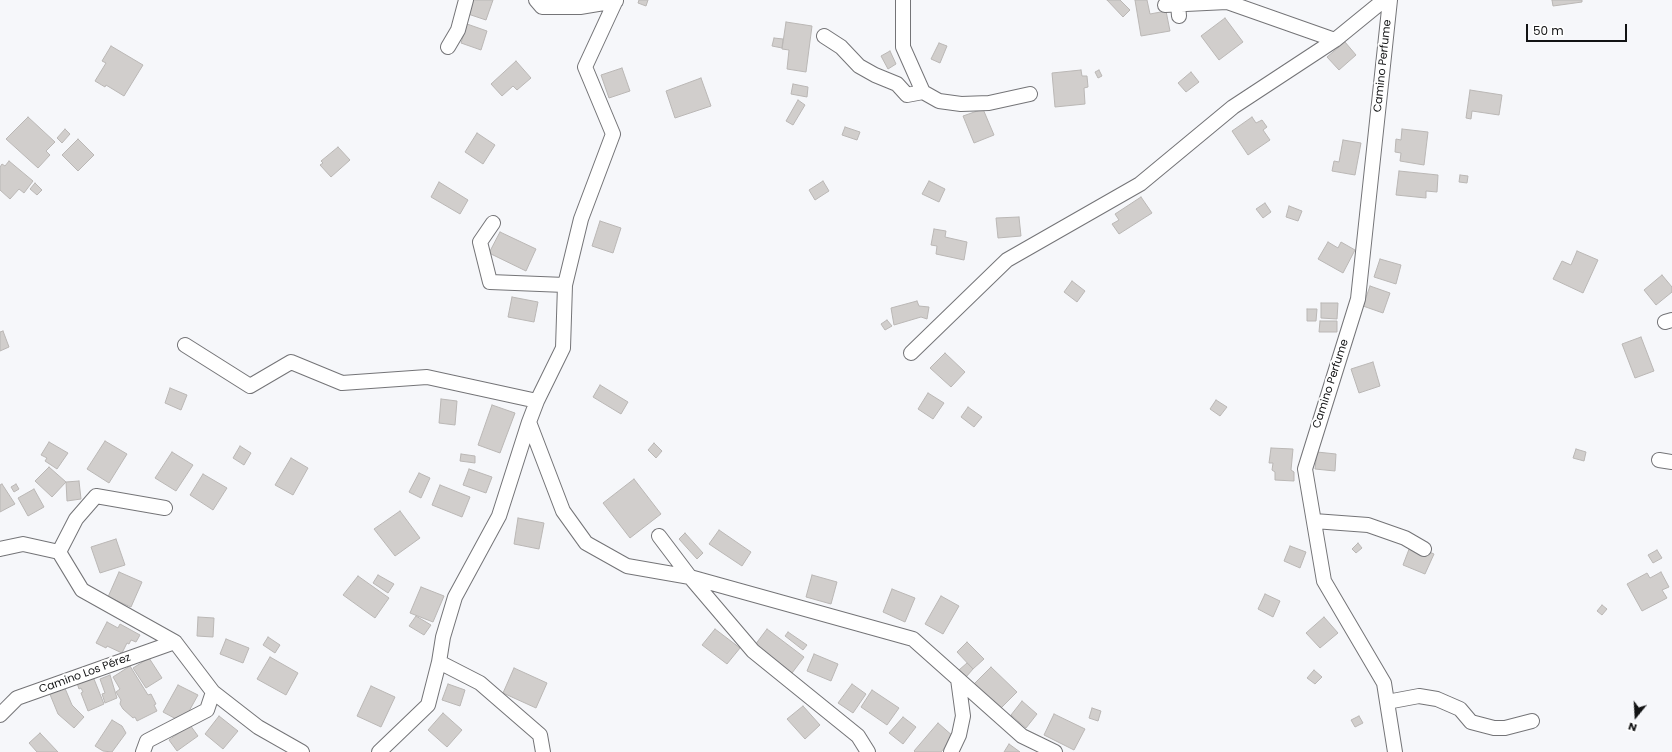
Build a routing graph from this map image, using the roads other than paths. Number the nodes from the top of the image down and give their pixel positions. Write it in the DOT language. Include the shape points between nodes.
graph roads {
  1 [pos="466,0"];
  2 [pos="536,0"];
  3 [pos="616,0"];
  4 [pos="903,0"];
  5 [pos="1384,0"];
  6 [pos="1390,0"];
  7 [pos="1174,8"];
  8 [pos="824,36"];
  9 [pos="1335,40"];
  10 [pos="448,47"];
  11 [pos="923,92"];
  12 [pos="1030,94"];
  13 [pos="493,223"];
  14 [pos="564,285"];
  15 [pos="185,345"];
  16 [pos="911,353"];
  17 [pos="537,401"];
  18 [pos="529,422"];
  19 [pos="165,508"];
  20 [pos="1314,521"];
  21 [pos="659,536"];
  22 [pos="0,549"];
  23 [pos="1424,549"];
  24 [pos="59,552"];
  25 [pos="690,577"];
  26 [pos="176,642"];
  27 [pos="439,662"];
  28 [pos="958,679"];
  29 [pos="212,692"];
  30 [pos="1387,702"];
  31 [pos="0,715"];
  32 [pos="1532,721"];
  33 [pos="143,752"];
  34 [pos="302,752"];
  35 [pos="379,752"];
  36 [pos="543,752"];
  37 [pos="868,752"];
  38 [pos="951,752"];
  39 [pos="1055,752"];
  40 [pos="1395,752"];
  1 -- 10 [label="street" via="458,30"];
  2 -- 3 [label="street" via="542,7 580,7"];
  3 -- 14 [label="street" via="585,67 613,134 581,219"];
  4 -- 11 [label="street" via="903,47"];
  5 -- 9 [label="street"];
  6 -- 20 [label="street, Camino Perfume" via="1358,299 1304,469"];
  7 -- 9 [label="street" via="1227,2"];
  8 -- 11 [label="street" via="841,47 859,66 898,84 908,95"];
  9 -- 16 [label="street" via="1233,107 1140,184 1007,260"];
  11 -- 12 [label="street" via="939,101 961,104 989,102"];
  13 -- 14 [label="street" via="480,242 490,282"];
  14 -- 17 [label="street" via="563,348"];
  15 -- 17 [label="street" via="250,386 291,362 342,383 427,377"];
  17 -- 18 [label="street"];
  18 -- 25 [label="street" via="563,511 586,543 628,566"];
  18 -- 27 [label="street" via="499,516 455,597 443,637"];
  19 -- 24 [label="street" via="96,496 76,519"];
  20 -- 23 [label="street" via="1368,525 1405,538"];
  20 -- 30 [label="street, Camino Perfume" via="1324,581 1384,682"];
  21 -- 25 [label="street"];
  22 -- 24 [label="street" via="23,544"];
  24 -- 26 [label="street" via="82,590"];
  25 -- 28 [label="street" via="913,639"];
  25 -- 37 [label="street" via="753,651 858,736"];
  26 -- 29 [label="street"];
  26 -- 31 [label="street, Camino Los Pérez" via="17,698"];
  27 -- 35 [label="street" via="428,705"];
  27 -- 36 [label="street" via="480,683 540,735"];
  28 -- 38 [label="street" via="963,716 959,735"];
  28 -- 39 [label="street" via="1022,736"];
  29 -- 33 [label="street" via="207,710 147,740"];
  29 -- 34 [label="street" via="258,727"];
  30 -- 32 [label="street" via="1419,696 1437,699 1460,709 1471,722 1494,728"];
  30 -- 40 [label="street, Camino Perfume"];
}
